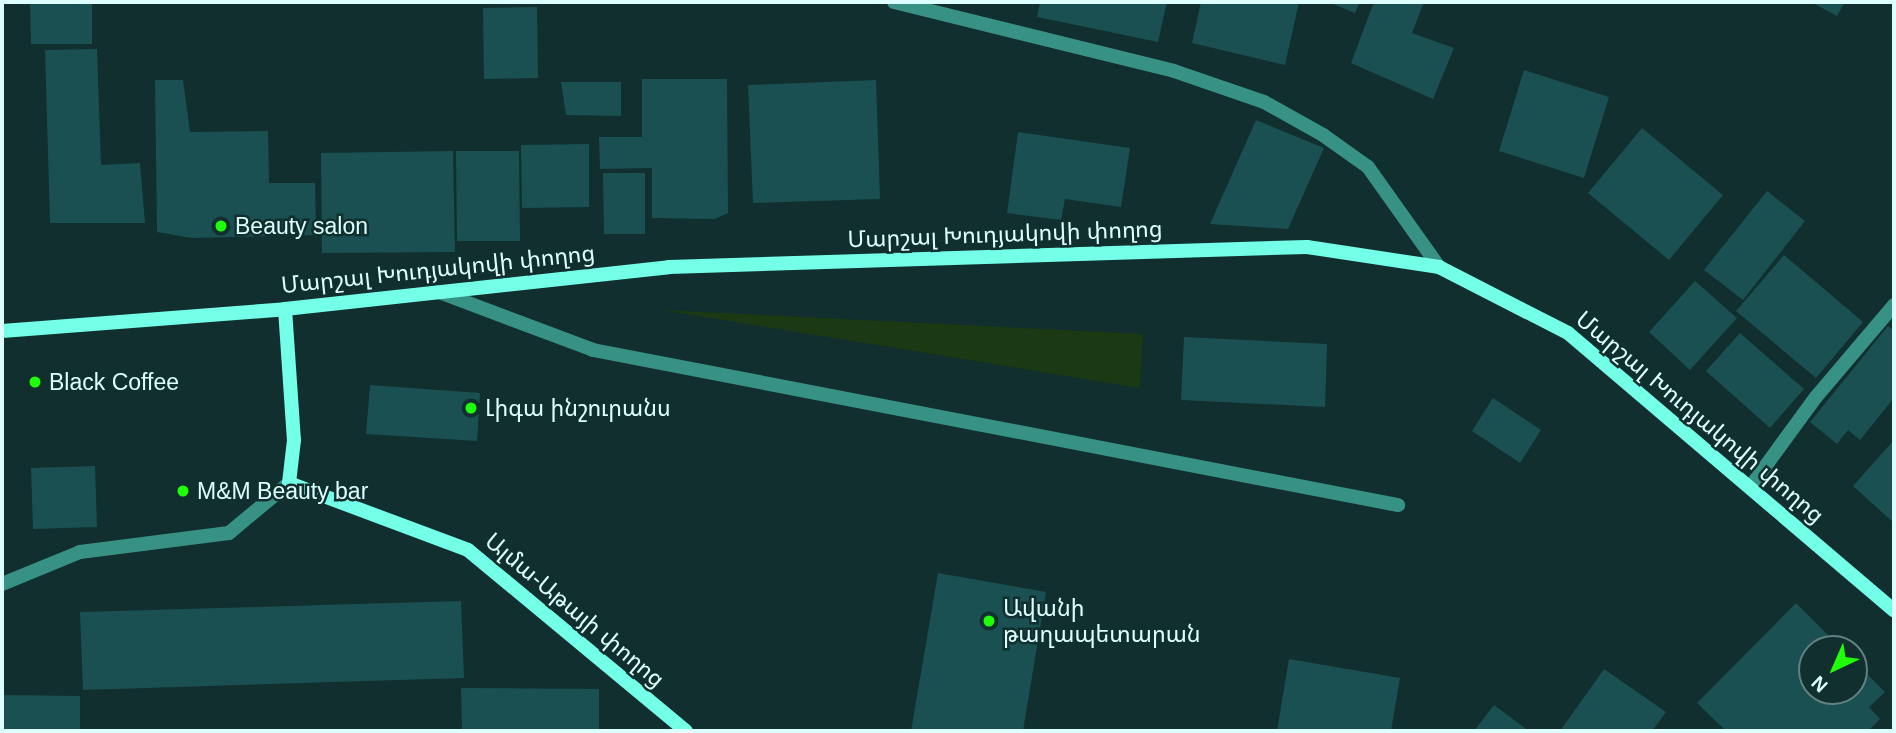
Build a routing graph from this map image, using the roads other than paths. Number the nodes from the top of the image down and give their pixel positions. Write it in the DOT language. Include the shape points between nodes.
graph roads {
  1 [pos="894,2"];
  2 [pos="1439,267"];
  3 [pos="439,292"];
  4 [pos="1894,305"];
  5 [pos="285,309"];
  6 [pos="2,331"];
  7 [pos="289,483"];
  8 [pos="1751,486"];
  9 [pos="1398,505"];
  10 [pos="2,584"];
  11 [pos="1894,610"];
  12 [pos="686,731"];
  1 -- 2 [label="street" via="1174,71 1264,102 1324,135 1368,167"];
  2 -- 3 [label="street, Մարշալ Խուդյակովի փողոց" via="1307,247 669,267"];
  2 -- 8 [label="street, Մարշալ Խուդյակովի փողոց" via="1568,333"];
  3 -- 5 [label="street, Մարշալ Խուդյակովի փողոց"];
  3 -- 9 [label="street" via="593,350"];
  4 -- 8 [label="street" via="1816,397"];
  5 -- 6 [label="street, Մարշալ Խուդյակովի փողոց"];
  5 -- 7 [label="street" via="294,440"];
  7 -- 10 [label="street" via="229,533 80,552"];
  7 -- 12 [label="street, Ալմա-Աթայի փողոց" via="468,550"];
  8 -- 11 [label="street, Մարշալ Խուդյակովի փողոց"];
}
